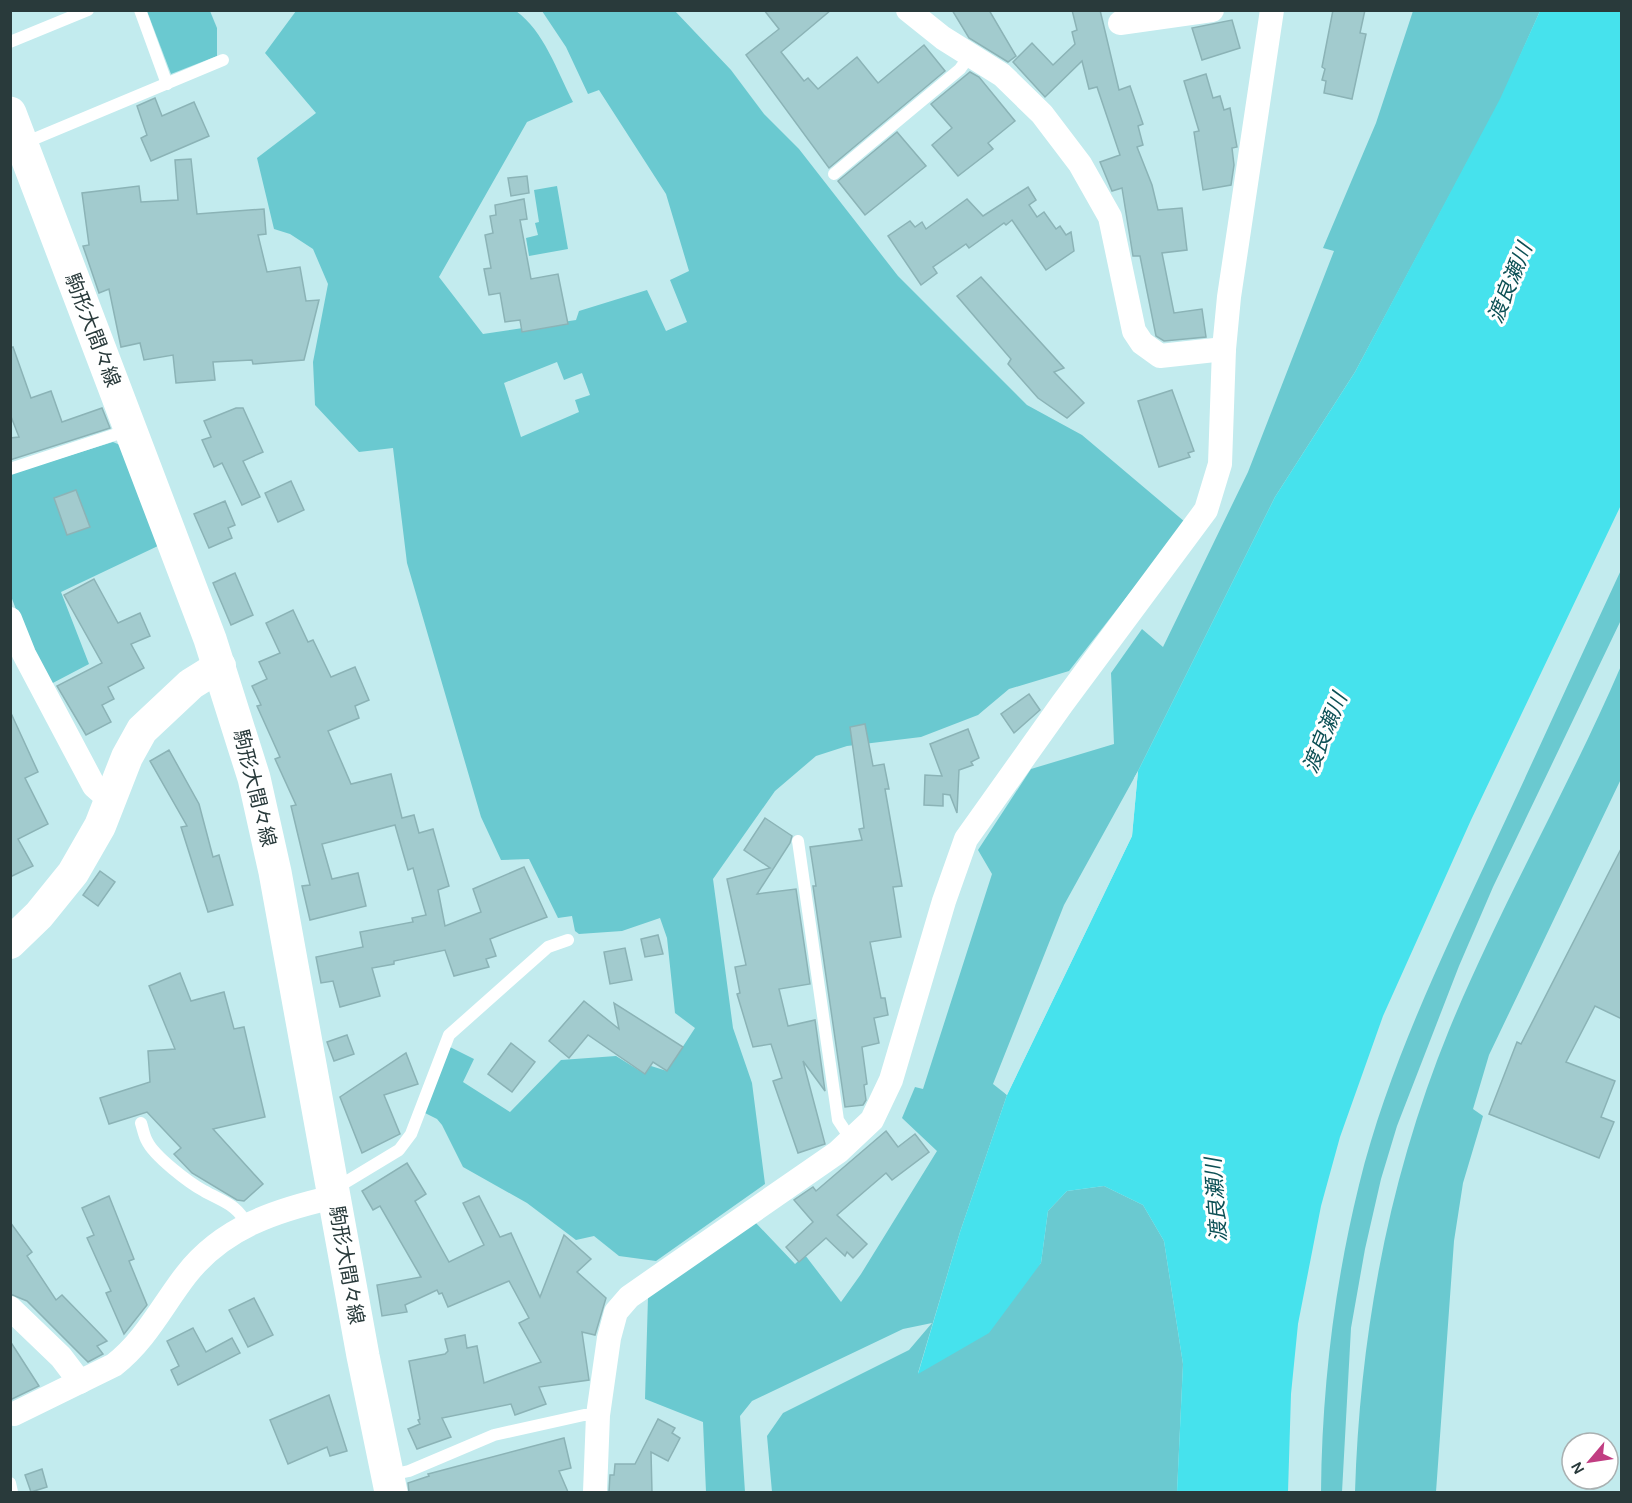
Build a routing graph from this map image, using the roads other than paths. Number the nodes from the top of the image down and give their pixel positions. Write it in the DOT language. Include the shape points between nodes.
graph roads {
  1 [pos="88,10"];
  2 [pos="140,10"];
  3 [pos="908,10"];
  4 [pos="1212,10"];
  5 [pos="1272,10"];
  6 [pos="1120,23"];
  7 [pos="10,42"];
  8 [pos="970,55"];
  9 [pos="223,60"];
  10 [pos="167,84"];
  11 [pos="10,113"];
  12 [pos="16,146"];
  13 [pos="834,174"];
  14 [pos="1224,349"];
  15 [pos="131,430"];
  16 [pos="10,469"];
  17 [pos="10,619"];
  18 [pos="17,657"];
  19 [pos="220,666"];
  20 [pos="111,801"];
  21 [pos="798,841"];
  22 [pos="568,940"];
  23 [pos="10,943"];
  24 [pos="141,1123"];
  25 [pos="852,1141"];
  26 [pos="334,1192"];
  27 [pos="248,1225"];
  28 [pos="10,1308"];
  29 [pos="80,1382"];
  30 [pos="598,1414"];
  31 [pos="12,1421"];
  32 [pos="10,1484"];
  33 [pos="389,1484"];
  34 [pos="12,1492"];
  35 [pos="595,1492"];
  1 -- 7 [label="lane"];
  2 -- 10 [label="lane"];
  3 -- 8 [label="street"];
  4 -- 6 [label="street"];
  5 -- 14 [label="street"];
  8 -- 13 [label="lane" via="960,69"];
  8 -- 14 [label="street" via="1002,75 1034,106 1080,164 1110,217 1136,338 1160,356"];
  9 -- 10 [label="lane"];
  10 -- 12 [label="lane"];
  11 -- 12 [label="main road, 駒形大間々線"];
  12 -- 15 [label="main road, 駒形大間々線"];
  14 -- 25 [label="street" via="1220,464 1206,510 969,834 944,901 885,1098 872,1120"];
  15 -- 16 [label="lane"];
  15 -- 19 [label="main road, 駒形大間々線"];
  17 -- 18 [label="street"];
  18 -- 20 [label="street" via="94,786"];
  19 -- 20 [label="street" via="191,684 149,721 127,757"];
  19 -- 26 [label="main road, 駒形大間々線" via="272,852"];
  20 -- 23 [label="street" via="73,873 45,909"];
  21 -- 25 [label="lane" via="838,1119"];
  22 -- 26 [label="lane" via="548,947 449,1035 411,1134 399,1150"];
  24 -- 27 [label="lane" via="148,1143 163,1159 203,1191 238,1209"];
  25 -- 30 [label="street" via="629,1297 616,1312 611,1330"];
  26 -- 27 [label="street"];
  26 -- 33 [label="main road, 駒形大間々線"];
  27 -- 29 [label="street" via="204,1254 126,1356"];
  28 -- 29 [label="street" via="61,1357"];
  29 -- 31 [label="street"];
  30 -- 33 [label="lane" via="494,1435 409,1471"];
  30 -- 35 [label="street"];
  32 -- 34 [label="lane"];
}
